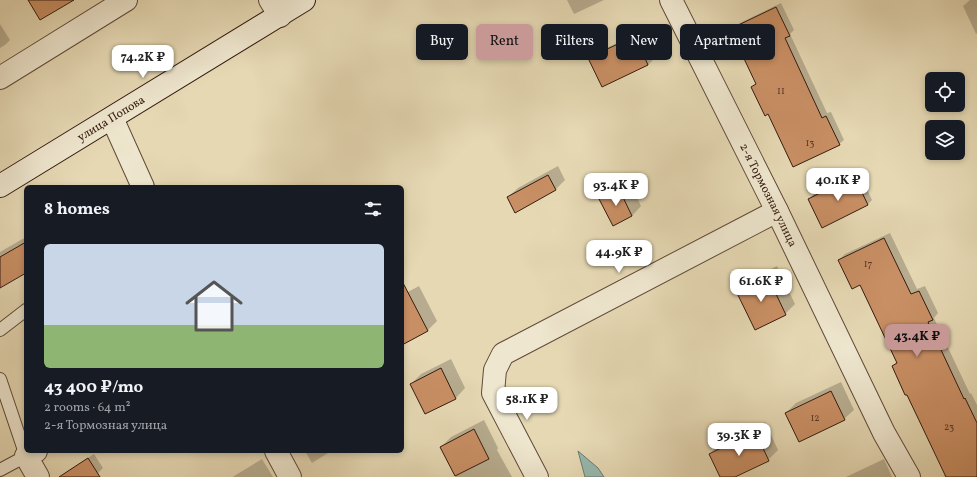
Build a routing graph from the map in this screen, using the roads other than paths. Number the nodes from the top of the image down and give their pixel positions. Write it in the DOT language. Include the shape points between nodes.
graph roads {
  1 [pos="126,0"];
  2 [pos="304,0"];
  3 [pos="670,0"];
  4 [pos="275,8"];
  5 [pos="0,78"];
  6 [pos="112,118"];
  7 [pos="141,185"];
  8 [pos="0,186"];
  9 [pos="777,210"];
  10 [pos="24,312"];
  11 [pos="0,330"];
  12 [pos="0,379"];
  13 [pos="24,437"];
  14 [pos="277,453"];
  15 [pos="31,454"];
  16 [pos="0,470"];
  17 [pos="38,477"];
  18 [pos="290,477"];
  19 [pos="537,477"];
  20 [pos="909,477"];
  1 -- 5 [label="street"];
  2 -- 4 [label="street, улица Попова"];
  3 -- 9 [label="street, 2-я Тормозная улица"];
  4 -- 6 [label="street, улица Попова"];
  6 -- 7 [label="street"];
  6 -- 8 [label="street, улица Попова"];
  9 -- 19 [label="street" via="503,354 495,370 493,393"];
  9 -- 20 [label="street, 2-я Тормозная улица" via="884,432"];
  10 -- 11 [label="lane"];
  12 -- 13 [label="lane"];
  14 -- 18 [label="street"];
  15 -- 16 [label="lane"];
  15 -- 17 [label="street"];
}
